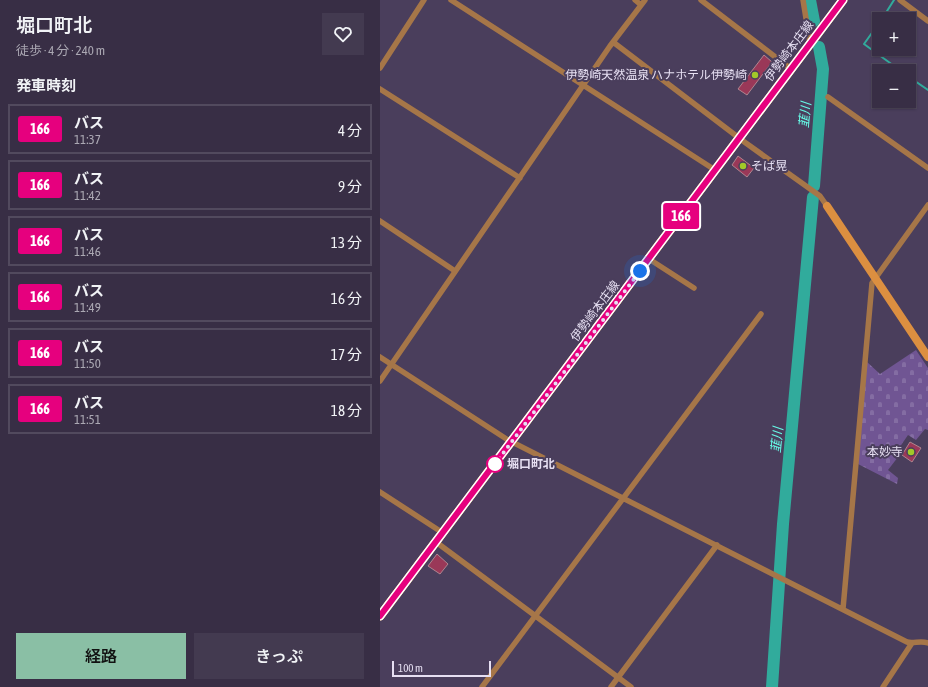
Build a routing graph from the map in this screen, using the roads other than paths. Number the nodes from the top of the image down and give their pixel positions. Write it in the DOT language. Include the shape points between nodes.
graph roads {
  1 [pos="424,0"];
  2 [pos="451,0"];
  3 [pos="635,0"];
  4 [pos="701,0"];
  5 [pos="803,0"];
  6 [pos="843,0"];
  7 [pos="900,0"];
  8 [pos="643,2"];
  9 [pos="928,21"];
  10 [pos="613,42"];
  11 [pos="810,43"];
  12 [pos="380,68"];
  13 [pos="790,69"];
  14 [pos="583,85"];
  15 [pos="380,89"];
  16 [pos="828,97"];
  17 [pos="739,138"];
  18 [pos="928,168"];
  19 [pos="715,170"];
  20 [pos="520,178"];
  21 [pos="928,205"];
  22 [pos="827,206"];
  23 [pos="380,221"];
  24 [pos="649,259"];
  25 [pos="454,271"];
  26 [pos="876,279"];
  27 [pos="694,288"];
  28 [pos="761,314"];
  29 [pos="380,357"];
  30 [pos="928,357"];
  31 [pos="391,364"];
  32 [pos="380,381"];
  33 [pos="512,441"];
  34 [pos="380,492"];
  35 [pos="623,498"];
  36 [pos="443,533"];
  37 [pos="436,542"];
  38 [pos="717,545"];
  39 [pos="843,609"];
  40 [pos="535,615"];
  41 [pos="380,616"];
  42 [pos="912,643"];
  43 [pos="928,643"];
  44 [pos="618,678"];
  45 [pos="482,687"];
  46 [pos="611,687"];
  47 [pos="631,687"];
  48 [pos="883,687"];
  1 -- 12 [label="street"];
  2 -- 14 [label="street"];
  3 -- 8 [label="street"];
  4 -- 13 [label="street"];
  5 -- 11 [label="street"];
  6 -- 11 [label="main road, 伊勢崎本庄線"];
  7 -- 9 [label="street"];
  8 -- 10 [label="street"];
  10 -- 14 [label="street"];
  10 -- 17 [label="street"];
  11 -- 13 [label="main road, 伊勢崎本庄線"];
  13 -- 17 [label="main road, 伊勢崎本庄線"];
  14 -- 19 [label="street"];
  14 -- 20 [label="street"];
  15 -- 20 [label="street"];
  16 -- 18 [label="street"];
  17 -- 19 [label="main road, 伊勢崎本庄線"];
  17 -- 22 [label="street" via="820,196"];
  19 -- 24 [label="main road, 伊勢崎本庄線"];
  20 -- 25 [label="street"];
  21 -- 26 [label="street"];
  22 -- 26 [label="street"];
  23 -- 25 [label="street"];
  24 -- 27 [label="street"];
  24 -- 33 [label="main road, 伊勢崎本庄線"];
  25 -- 31 [label="street"];
  26 -- 30 [label="street"];
  26 -- 39 [label="street" via="872,283 863,371"];
  28 -- 35 [label="street"];
  29 -- 31 [label="street"];
  31 -- 32 [label="street"];
  31 -- 33 [label="street"];
  33 -- 35 [label="street"];
  33 -- 36 [label="main road, 伊勢崎本庄線"];
  34 -- 36 [label="street"];
  35 -- 38 [label="street"];
  35 -- 40 [label="street"];
  36 -- 37 [label="main road, 伊勢崎本庄線"];
  37 -- 40 [label="street"];
  37 -- 41 [label="main road, 伊勢崎本庄線"];
  38 -- 39 [label="street"];
  38 -- 44 [label="street"];
  39 -- 42 [label="street"];
  40 -- 44 [label="street"];
  40 -- 45 [label="street"];
  42 -- 43 [label="street"];
  42 -- 48 [label="street"];
  44 -- 46 [label="street"];
  44 -- 47 [label="street"];
}
